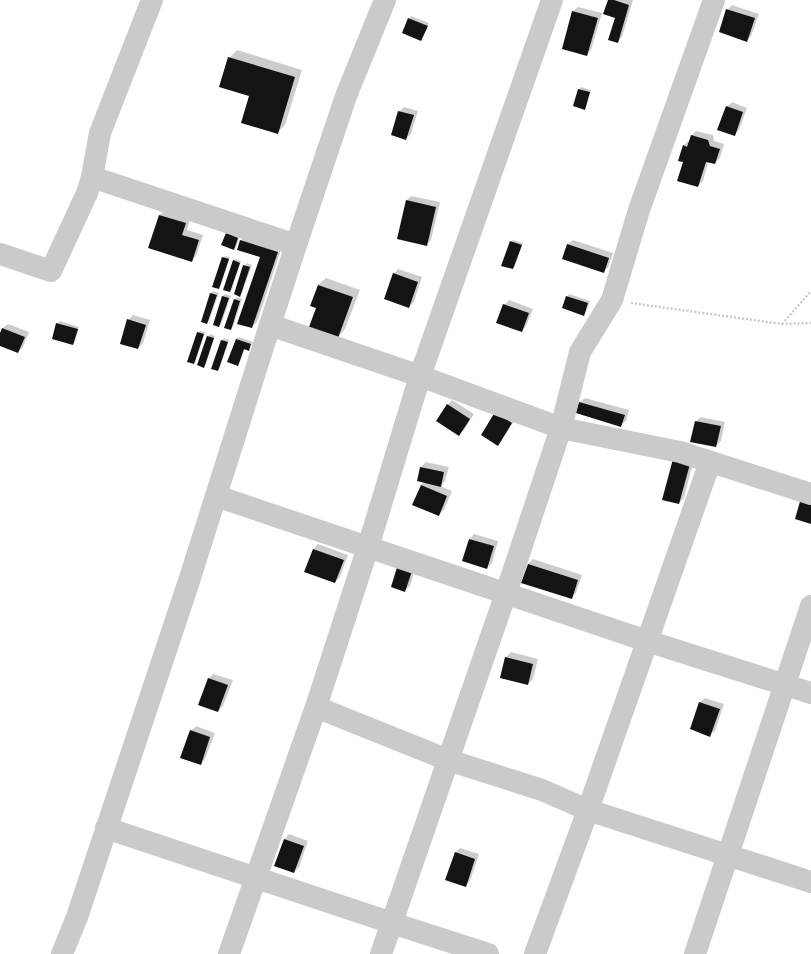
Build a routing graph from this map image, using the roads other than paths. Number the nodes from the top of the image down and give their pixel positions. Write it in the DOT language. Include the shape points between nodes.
graph roads {
  1 [pos="152,0"];
  2 [pos="386,0"];
  3 [pos="552,0"];
  4 [pos="714,0"];
  5 [pos="92,177"];
  6 [pos="296,244"];
  7 [pos="0,254"];
  8 [pos="270,325"];
  9 [pos="420,376"];
  10 [pos="561,428"];
  11 [pos="710,462"];
  12 [pos="811,494"];
  13 [pos="216,496"];
  14 [pos="368,547"];
  15 [pos="506,593"];
  16 [pos="811,606"];
  17 [pos="647,641"];
  18 [pos="785,684"];
  19 [pos="811,693"];
  20 [pos="316,707"];
  21 [pos="448,760"];
  22 [pos="588,810"];
  23 [pos="106,828"];
  24 [pos="729,856"];
  25 [pos="256,878"];
  26 [pos="811,882"];
  27 [pos="392,923"];
  28 [pos="62,954"];
  29 [pos="229,954"];
  30 [pos="381,954"];
  31 [pos="488,954"];
  32 [pos="535,954"];
  33 [pos="695,954"];
  1 -- 5 [label="street" via="100,133"];
  2 -- 6 [label="street" via="346,96"];
  3 -- 9 [label="street"];
  4 -- 10 [label="street" via="639,210 612,300 580,352"];
  5 -- 6 [label="street"];
  5 -- 7 [label="street" via="51,271"];
  6 -- 8 [label="street"];
  8 -- 9 [label="street"];
  8 -- 13 [label="street"];
  9 -- 10 [label="street"];
  9 -- 14 [label="street"];
  10 -- 11 [label="street" via="680,452"];
  10 -- 15 [label="street"];
  11 -- 12 [label="street"];
  11 -- 17 [label="street"];
  13 -- 14 [label="street"];
  13 -- 23 [label="street"];
  14 -- 15 [label="street"];
  14 -- 20 [label="street"];
  15 -- 17 [label="street"];
  15 -- 21 [label="street"];
  16 -- 18 [label="street"];
  17 -- 18 [label="street"];
  17 -- 22 [label="street"];
  18 -- 19 [label="street"];
  18 -- 24 [label="street"];
  20 -- 21 [label="street"];
  20 -- 25 [label="street"];
  21 -- 22 [label="street" via="542,790"];
  21 -- 27 [label="street"];
  22 -- 24 [label="street"];
  22 -- 32 [label="street"];
  23 -- 25 [label="street"];
  23 -- 28 [label="street"];
  24 -- 26 [label="street"];
  24 -- 33 [label="street"];
  25 -- 27 [label="street"];
  25 -- 29 [label="street"];
  27 -- 30 [label="street"];
  27 -- 31 [label="street"];
}
